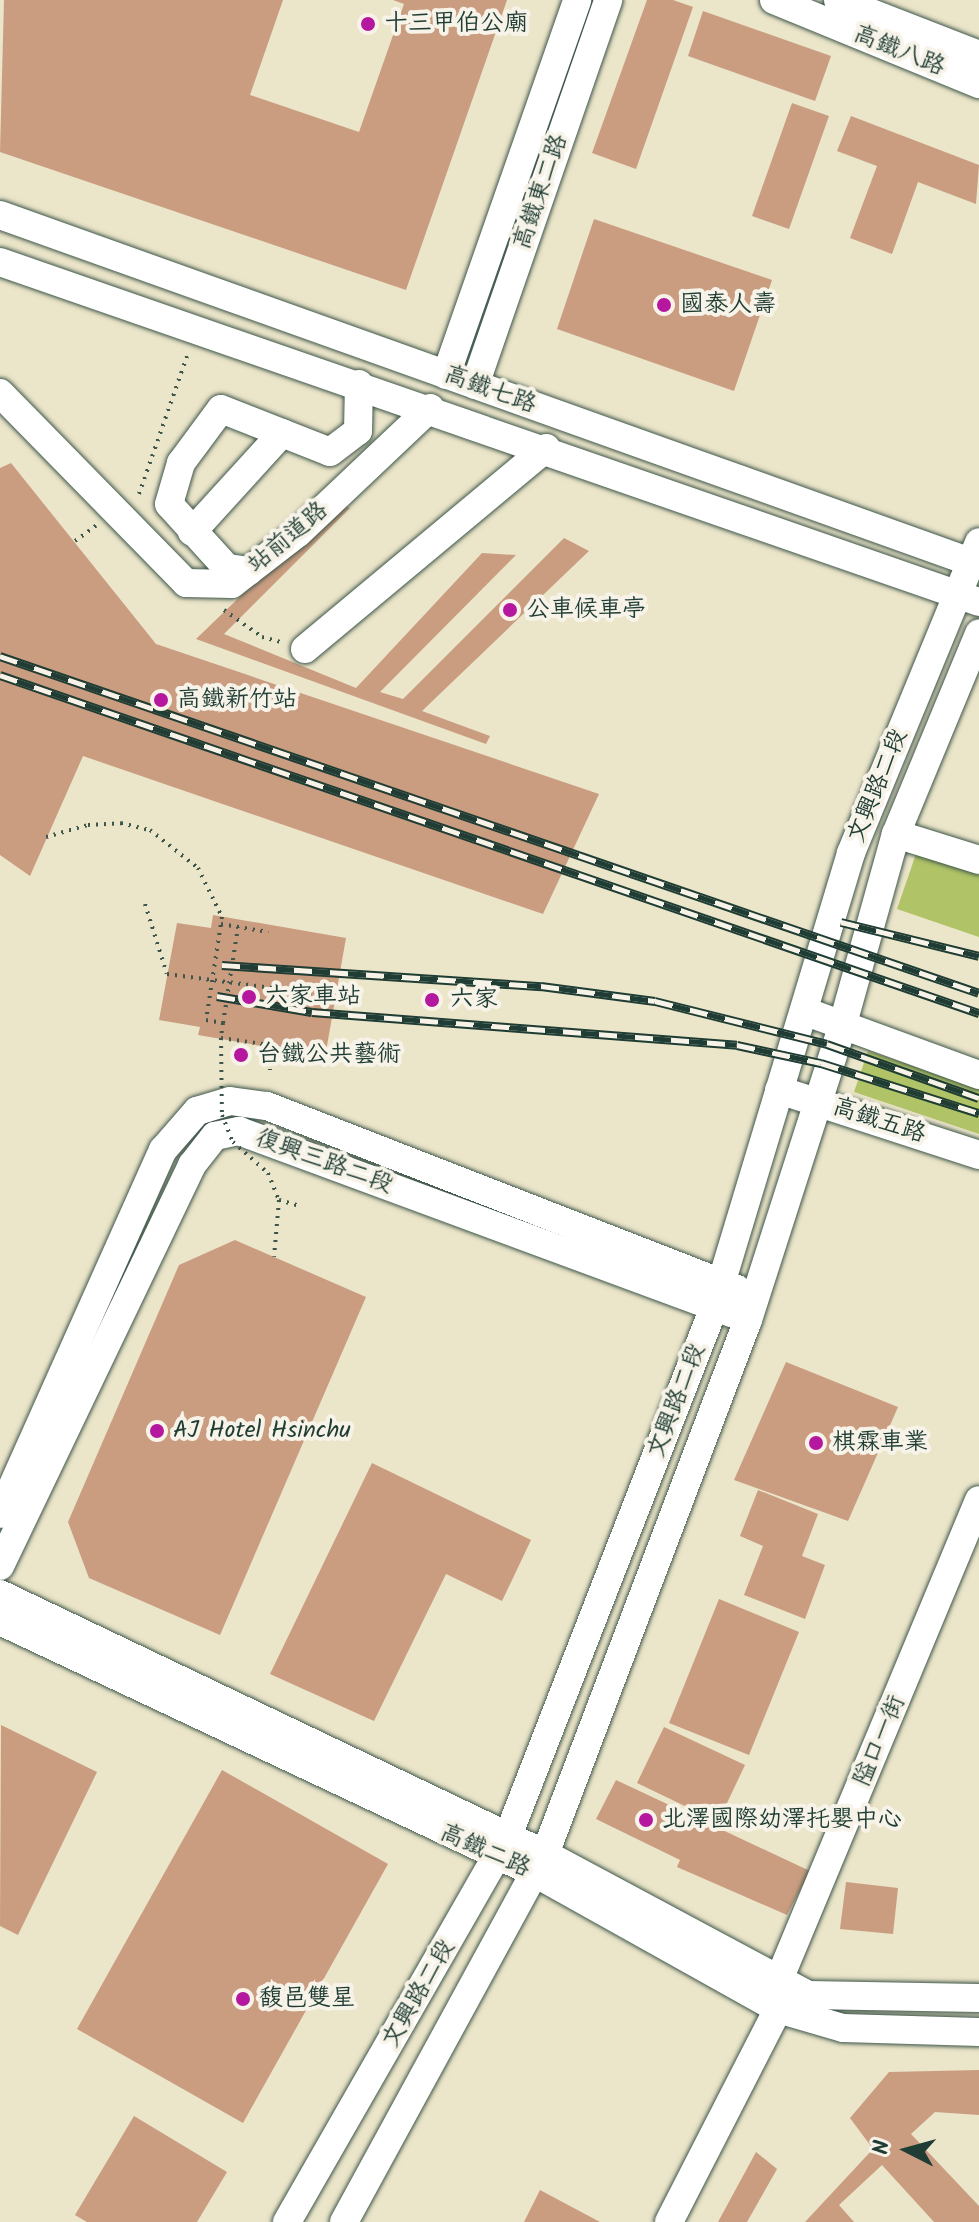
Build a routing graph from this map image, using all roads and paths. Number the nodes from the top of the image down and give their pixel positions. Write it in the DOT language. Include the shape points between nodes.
graph roads {
  1 [pos="577,0"];
  2 [pos="608,0"];
  3 [pos="774,0"];
  4 [pos="838,0"];
  5 [pos="979,55"];
  6 [pos="979,84"];
  7 [pos="0,215"];
  8 [pos="0,262"];
  9 [pos="190,347"];
  10 [pos="446,375"];
  11 [pos="359,384"];
  12 [pos="475,385"];
  13 [pos="0,393"];
  14 [pos="430,408"];
  15 [pos="282,433"];
  16 [pos="546,448"];
  17 [pos="330,452"];
  18 [pos="139,494"];
  19 [pos="323,509"];
  20 [pos="107,517"];
  21 [pos="192,532"];
  22 [pos="75,541"];
  23 [pos="976,557"];
  24 [pos="249,571"];
  25 [pos="186,583"];
  26 [pos="968,597"];
  27 [pos="979,634"];
  28 [pos="305,649"];
  29 [pos="896,834"];
  30 [pos="46,837"];
  31 [pos="979,860"];
  32 [pos="145,904"];
  33 [pos="221,924"];
  34 [pos="238,927"];
  35 [pos="268,932"];
  36 [pos="212,981"];
  37 [pos="229,984"];
  38 [pos="324,995"];
  39 [pos="804,1011"];
  40 [pos="223,1023"];
  41 [pos="842,1027"];
  42 [pos="221,1038"];
  43 [pos="270,1070"];
  44 [pos="979,1075"];
  45 [pos="779,1090"];
  46 [pos="818,1101"];
  47 [pos="979,1155"];
  48 [pos="279,1200"];
  49 [pos="297,1205"];
  50 [pos="274,1257"];
  51 [pos="717,1295"];
  52 [pos="752,1308"];
  53 [pos="979,1500"];
  54 [pos="0,1514"];
  55 [pos="0,1566"];
  56 [pos="0,1594"];
  57 [pos="0,1621"];
  58 [pos="502,1847"];
  59 [pos="540,1863"];
  60 [pos="778,1996"];
  61 [pos="979,1998"];
  62 [pos="979,2032"];
  63 [pos="287,2222"];
  64 [pos="344,2222"];
  65 [pos="669,2222"];
  1 -- 10 [label="street, 高鐵東二路"];
  2 -- 12 [label="street, 高鐵東二路"];
  3 -- 6 [label="street, 高鐵八路"];
  4 -- 5 [label="street, 高鐵八路"];
  7 -- 10 [label="street, 高鐵七路"];
  8 -- 11 [label="street, 高鐵七路"];
  9 -- 18 [label="path"];
  10 -- 12 [label="street, 高鐵七路"];
  11 -- 14 [label="street, 高鐵七路"];
  11 -- 17 [label="street" via="358,431"];
  12 -- 23 [label="street, 高鐵七路"];
  13 -- 25 [label="street"];
  14 -- 16 [label="street, 高鐵七路"];
  14 -- 19 [label="street, 站前道路"];
  15 -- 17 [label="street"];
  15 -- 21 [label="street"];
  15 -- 21 [label="street" via="221,409 181,463 169,504"];
  16 -- 26 [label="street, 高鐵七路"];
  16 -- 28 [label="street"];
  17 -- 19 [label="street"];
  19 -- 24 [label="street, 站前道路"];
  20 -- 22 [label="path"];
  21 -- 24 [label="street" via="227,568"];
  23 -- 26 [label="street, 文興路二段"];
  24 -- 25 [label="street, 站前道路" via="232,584"];
  25 -- 28 [label="path" via="262,637"];
  26 -- 39 [label="street, 文興路二段" via="851,853"];
  27 -- 29 [label="street, 文興路二段"];
  29 -- 31 [label="street"];
  29 -- 41 [label="street, 文興路二段"];
  30 -- 33 [label="path" via="88,825 121,823 150,830 198,868"];
  32 -- 36 [label="path" via="167,974"];
  33 -- 34 [label="path"];
  33 -- 36 [label="path"];
  34 -- 35 [label="path"];
  34 -- 37 [label="path"];
  36 -- 37 [label="path"];
  36 -- 40 [label="path" via="206,1020"];
  37 -- 38 [label="path"];
  37 -- 40 [label="path"];
  39 -- 41 [label="street"];
  39 -- 45 [label="street, 文興路二段"];
  40 -- 42 [label="path"];
  41 -- 44 [label="street"];
  41 -- 46 [label="street, 文興路二段"];
  42 -- 43 [label="path" via="270,1045"];
  42 -- 48 [label="path, bridge" via="222,1115 233,1142 268,1173"];
  45 -- 46 [label="street, 高鐵五路"];
  45 -- 51 [label="street, 文興路二段"];
  46 -- 47 [label="street, 高鐵五路"];
  46 -- 52 [label="street, 文興路二段"];
  48 -- 49 [label="path"];
  48 -- 50 [label="path, bridge"];
  51 -- 52 [label="street, 復興三路二段"];
  51 -- 54 [label="street, 復興三路二段" via="267,1106 230,1101 197,1111 163,1150"];
  51 -- 55 [label="street, 復興三路二段" via="239,1131 215,1136 192,1165"];
  51 -- 58 [label="street, 文興路二段"];
  52 -- 59 [label="street, 文興路二段"];
  53 -- 60 [label="street, 隘口一街"];
  56 -- 58 [label="street, 高鐵二路"];
  57 -- 58 [label="street, 高鐵二路"];
  58 -- 59 [label="street, 高鐵二路"];
  58 -- 63 [label="street, 文興路二段"];
  59 -- 60 [label="street, 高鐵二路"];
  59 -- 64 [label="street, 文興路二段"];
  60 -- 61 [label="street, 高鐵二路"];
  60 -- 62 [label="street, 高鐵二路" via="843,2028"];
  60 -- 65 [label="street, 隘口一街"];
}
